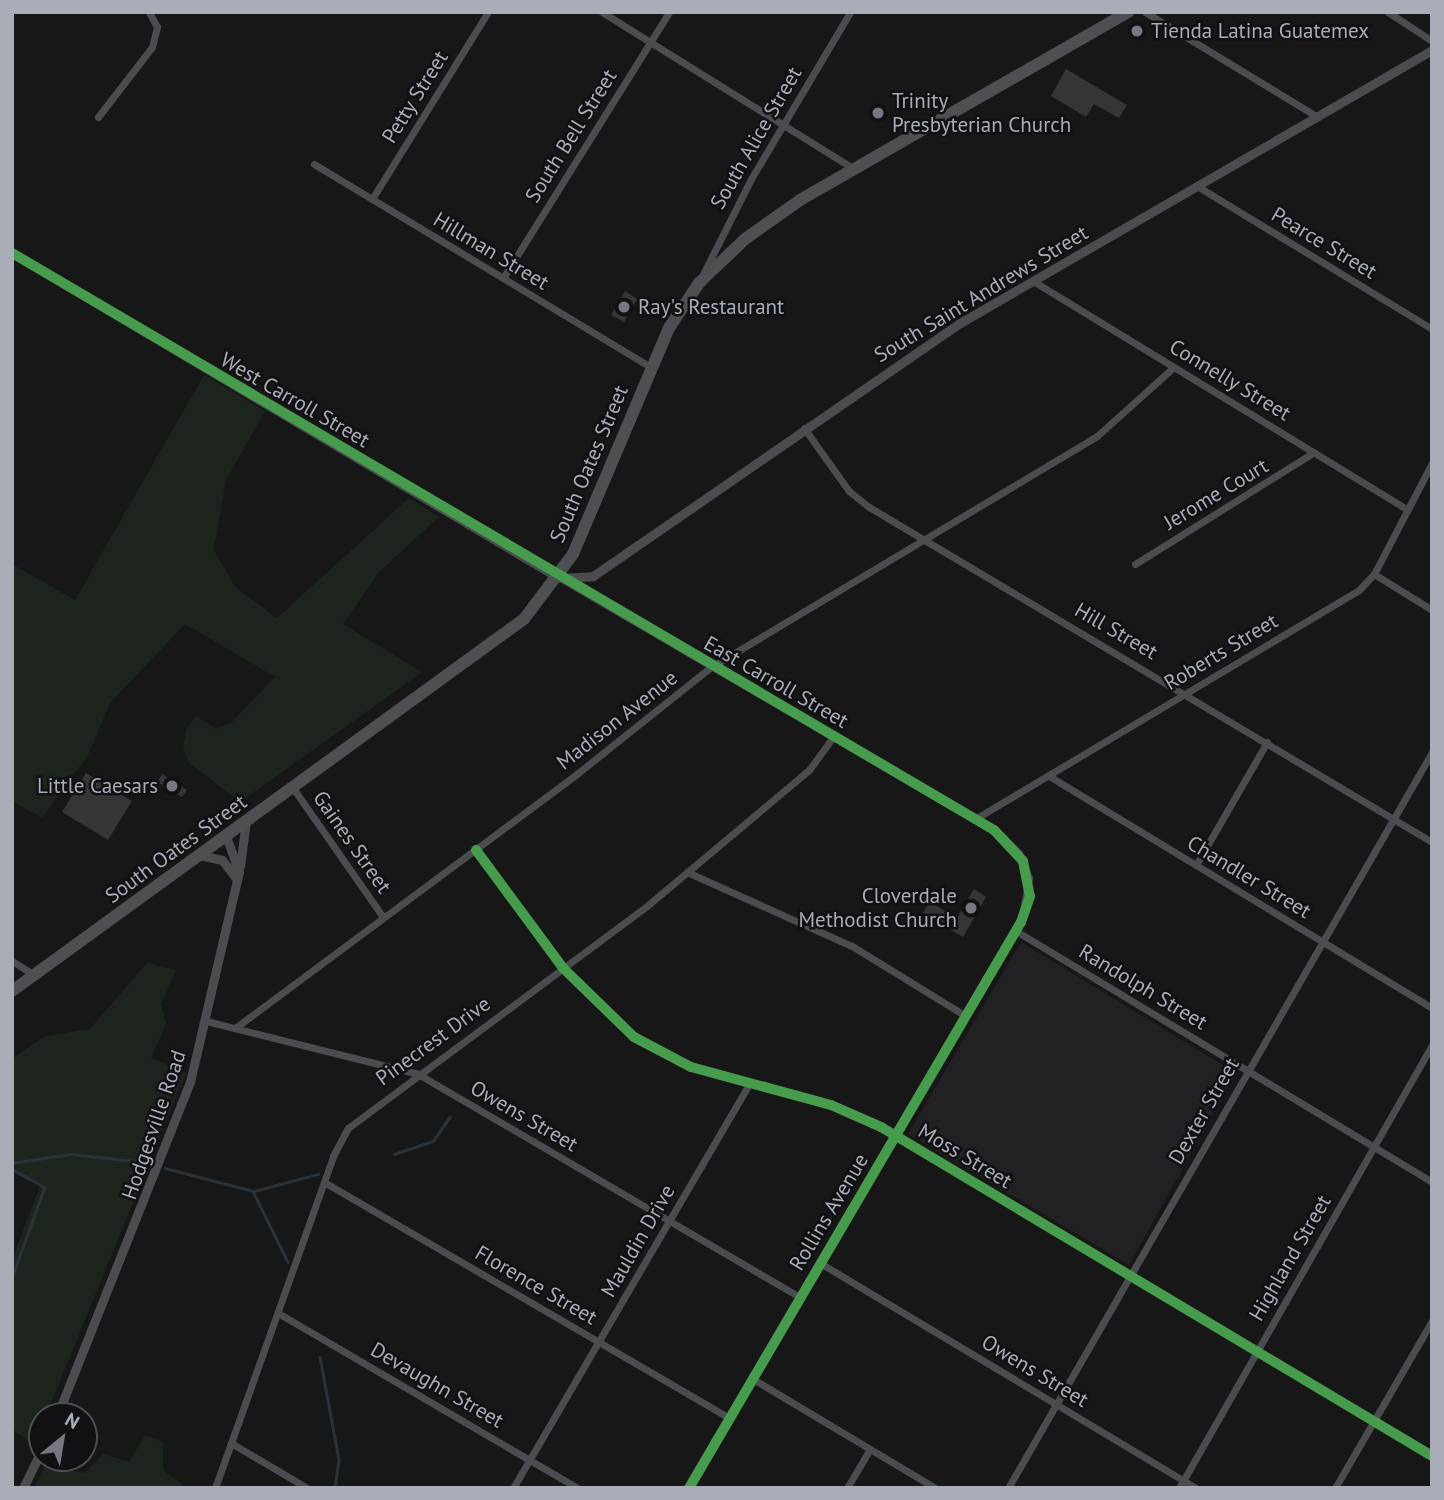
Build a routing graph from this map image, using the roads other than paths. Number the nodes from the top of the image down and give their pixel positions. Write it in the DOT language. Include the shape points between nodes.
graph roads {
  1 [pos="149,12"];
  2 [pos="488,12"];
  3 [pos="602,12"];
  4 [pos="669,12"];
  5 [pos="850,12"];
  6 [pos="1128,12"];
  7 [pos="1144,12"];
  8 [pos="1388,12"];
  9 [pos="1432,41"];
  10 [pos="651,42"];
  11 [pos="1432,50"];
  12 [pos="98,117"];
  13 [pos="1318,117"];
  14 [pos="784,121"];
  15 [pos="314,164"];
  16 [pos="854,169"];
  17 [pos="1197,186"];
  18 [pos="372,199"];
  19 [pos="12,253"];
  20 [pos="503,278"];
  21 [pos="1034,281"];
  22 [pos="699,283"];
  23 [pos="1432,329"];
  24 [pos="650,367"];
  25 [pos="1174,367"];
  26 [pos="804,428"];
  27 [pos="1314,452"];
  28 [pos="1432,463"];
  29 [pos="1408,510"];
  30 [pos="924,539"];
  31 [pos="1135,564"];
  32 [pos="1374,574"];
  33 [pos="559,578"];
  34 [pos="1432,610"];
  35 [pos="711,667"];
  36 [pos="1186,693"];
  37 [pos="833,737"];
  38 [pos="1267,742"];
  39 [pos="1432,751"];
  40 [pos="1049,776"];
  41 [pos="293,788"];
  42 [pos="1393,818"];
  43 [pos="975,819"];
  44 [pos="246,821"];
  45 [pos="226,836"];
  46 [pos="1432,842"];
  47 [pos="476,850"];
  48 [pos="199,855"];
  49 [pos="1196,865"];
  50 [pos="687,872"];
  51 [pos="238,876"];
  52 [pos="383,917"];
  53 [pos="1016,931"];
  54 [pos="1322,941"];
  55 [pos="12,961"];
  56 [pos="563,968"];
  57 [pos="34,975"];
  58 [pos="12,990"];
  59 [pos="1432,1007"];
  60 [pos="966,1016"];
  61 [pos="206,1021"];
  62 [pos="235,1028"];
  63 [pos="1432,1045"];
  64 [pos="1247,1070"];
  65 [pos="418,1074"];
  66 [pos="749,1084"];
  67 [pos="895,1137"];
  68 [pos="1373,1147"];
  69 [pos="324,1182"];
  70 [pos="1432,1182"];
  71 [pos="670,1221"];
  72 [pos="820,1263"];
  73 [pos="1129,1278"];
  74 [pos="800,1297"];
  75 [pos="278,1313"];
  76 [pos="1432,1321"];
  77 [pos="599,1342"];
  78 [pos="1257,1353"];
  79 [pos="753,1379"];
  80 [pos="63,1402"];
  81 [pos="1056,1404"];
  82 [pos="730,1418"];
  83 [pos="1374,1422"];
  84 [pos="231,1443"];
  85 [pos="870,1449"];
  86 [pos="1432,1456"];
  87 [pos="530,1460"];
  88 [pos="31,1472"];
  89 [pos="1181,1484"];
  90 [pos="23,1488"];
  91 [pos="215,1488"];
  92 [pos="307,1488"];
  93 [pos="513,1488"];
  94 [pos="578,1488"];
  95 [pos="689,1488"];
  96 [pos="848,1488"];
  97 [pos="935,1488"];
  98 [pos="1008,1488"];
  99 [pos="1196,1488"];
  100 [pos="1335,1488"];
  1 -- 12 [label="street" via="157,27 152,47"];
  2 -- 18 [label="street, Petty Street"];
  3 -- 10 [label="street"];
  4 -- 10 [label="street, South Bell Street"];
  5 -- 14 [label="street, South Alice Street"];
  6 -- 16 [label="main road, South Oates Street"];
  7 -- 13 [label="street"];
  8 -- 9 [label="street"];
  10 -- 14 [label="street"];
  10 -- 20 [label="street, South Bell Street"];
  11 -- 13 [label="street, South Saint Andrews Street"];
  13 -- 17 [label="street, South Saint Andrews Street"];
  14 -- 16 [label="street"];
  14 -- 22 [label="street, South Alice Street" via="704,264"];
  15 -- 18 [label="street, Hillman Street"];
  16 -- 22 [label="main road, South Oates Street" via="760,227"];
  17 -- 21 [label="street, South Saint Andrews Street"];
  17 -- 23 [label="street, Pearce Street"];
  18 -- 20 [label="street, Hillman Street"];
  19 -- 33 [label="street, West Carroll Street"];
  20 -- 24 [label="street, Hillman Street"];
  21 -- 25 [label="street, Connelly Street"];
  21 -- 26 [label="street, South Saint Andrews Street" via="914,352"];
  22 -- 24 [label="main road, South Oates Street"];
  24 -- 33 [label="main road, South Oates Street" via="582,536"];
  25 -- 27 [label="street, Connelly Street"];
  25 -- 30 [label="street, Madison Avenue" via="1097,436"];
  26 -- 30 [label="street, Hill Street" via="857,499"];
  26 -- 33 [label="street, South Saint Andrews Street" via="593,576"];
  27 -- 29 [label="street, Connelly Street"];
  27 -- 31 [label="street, Jerome Court"];
  28 -- 29 [label="street, Roberts Street"];
  29 -- 32 [label="street, Roberts Street"];
  30 -- 35 [label="street, Madison Avenue"];
  30 -- 36 [label="street, Hill Street"];
  32 -- 34 [label="street"];
  32 -- 36 [label="street, Roberts Street" via="1359,590"];
  33 -- 35 [label="street, East Carroll Street"];
  33 -- 41 [label="main road, South Oates Street" via="510,632"];
  35 -- 37 [label="street, East Carroll Street"];
  35 -- 47 [label="street, Madison Avenue"];
  36 -- 38 [label="street, Hill Street"];
  36 -- 40 [label="street, Roberts Street"];
  37 -- 43 [label="street, East Carroll Street"];
  37 -- 50 [label="street, Pinecrest Drive" via="809,770"];
  38 -- 42 [label="street, Hill Street"];
  38 -- 49 [label="street"];
  39 -- 42 [label="street, Dexter Street"];
  40 -- 43 [label="street, Roberts Street"];
  40 -- 49 [label="street, Chandler Street"];
  41 -- 44 [label="main road, South Oates Street"];
  41 -- 52 [label="street, Gaines Street"];
  42 -- 46 [label="street, Hill Street"];
  42 -- 54 [label="street, Dexter Street"];
  43 -- 53 [label="street, Rollins Avenue" via="1008,840 1027,869 1028,905"];
  44 -- 45 [label="main road, South Oates Street"];
  44 -- 51 [label="street, Hodgesville Road"];
  45 -- 48 [label="main road, South Oates Street"];
  45 -- 51 [label="street"];
  47 -- 52 [label="street, Madison Avenue"];
  47 -- 56 [label="street, Moss Street"];
  48 -- 51 [label="street" via="229,865"];
  48 -- 57 [label="main road, South Oates Street"];
  49 -- 54 [label="street, Chandler Street"];
  50 -- 56 [label="street, Pinecrest Drive"];
  50 -- 60 [label="street" via="852,946"];
  51 -- 61 [label="street, Hodgesville Road"];
  52 -- 62 [label="street, Madison Avenue"];
  53 -- 60 [label="street, Rollins Avenue"];
  53 -- 64 [label="street, Randolph Street"];
  54 -- 59 [label="street, Chandler Street"];
  54 -- 64 [label="street, Dexter Street"];
  55 -- 57 [label="street"];
  56 -- 65 [label="street, Pinecrest Drive"];
  56 -- 66 [label="street, Moss Street" via="634,1037 691,1067"];
  57 -- 58 [label="main road, South Oates Street"];
  60 -- 67 [label="street, Rollins Avenue"];
  61 -- 62 [label="street, Owens Street"];
  61 -- 80 [label="street, Hodgesville Road" via="166,1151"];
  62 -- 65 [label="street, Owens Street"];
  63 -- 68 [label="street, Highland Street"];
  64 -- 68 [label="street, Randolph Street"];
  64 -- 73 [label="street, Dexter Street"];
  65 -- 69 [label="street, Pinecrest Drive" via="348,1128"];
  65 -- 71 [label="street, Owens Street"];
  66 -- 67 [label="street, Moss Street" via="848,1111"];
  66 -- 71 [label="street, Mauldin Drive"];
  67 -- 72 [label="street, Rollins Avenue"];
  67 -- 73 [label="street, Moss Street"];
  68 -- 70 [label="street, Randolph Street"];
  68 -- 78 [label="street, Highland Street"];
  69 -- 75 [label="street, Pinecrest Drive"];
  69 -- 77 [label="street, Florence Street"];
  71 -- 74 [label="street, Owens Street"];
  71 -- 77 [label="street, Mauldin Drive"];
  72 -- 74 [label="street, Rollins Avenue"];
  72 -- 81 [label="street, Owens Street"];
  73 -- 78 [label="street, Moss Street"];
  73 -- 81 [label="street, Dexter Street"];
  74 -- 79 [label="street, Rollins Avenue"];
  75 -- 84 [label="street, Pinecrest Drive"];
  75 -- 87 [label="street, Devaughn Street"];
  76 -- 83 [label="street"];
  77 -- 82 [label="street, Florence Street"];
  77 -- 87 [label="street, Mauldin Drive"];
  78 -- 83 [label="street, Moss Street"];
  78 -- 89 [label="street, Highland Street"];
  79 -- 82 [label="street, Rollins Avenue"];
  79 -- 85 [label="street"];
  81 -- 89 [label="street, Owens Street"];
  81 -- 98 [label="street, Dexter Street"];
  82 -- 95 [label="street, Rollins Avenue"];
  83 -- 86 [label="street, Moss Street"];
  83 -- 100 [label="street"];
  84 -- 91 [label="street, Pinecrest Drive"];
  84 -- 92 [label="street"];
  85 -- 96 [label="street"];
  85 -- 97 [label="street"];
  87 -- 93 [label="street, Mauldin Drive"];
  87 -- 94 [label="street, Devaughn Street"];
  88 -- 90 [label="street"];
  89 -- 99 [label="street, Owens Street"];
}
